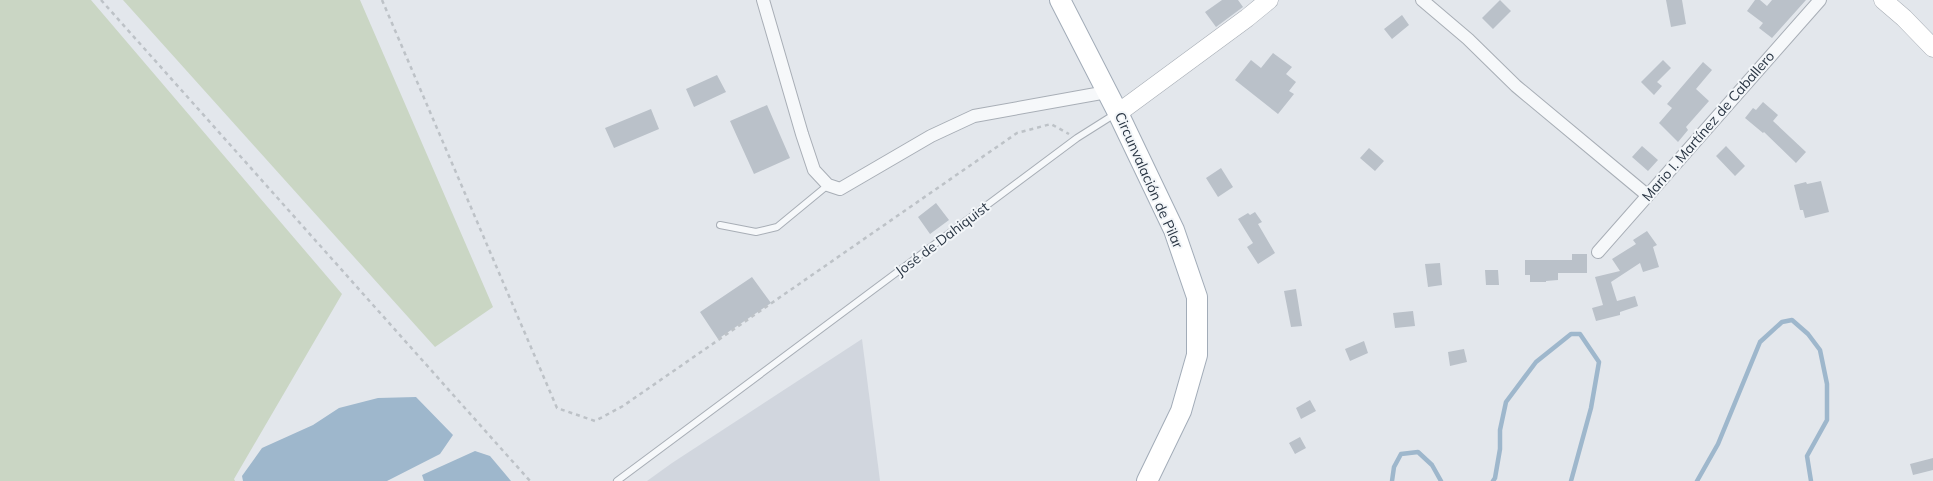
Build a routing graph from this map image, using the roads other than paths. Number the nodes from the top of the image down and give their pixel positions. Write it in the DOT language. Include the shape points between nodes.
graph roads {
  1 [pos="763,0"];
  2 [pos="1060,0"];
  3 [pos="1269,0"];
  4 [pos="1422,0"];
  5 [pos="1820,0"];
  6 [pos="1883,0"];
  7 [pos="1933,48"];
  8 [pos="1108,92"];
  9 [pos="1118,112"];
  10 [pos="828,185"];
  11 [pos="1647,195"];
  12 [pos="720,225"];
  13 [pos="1598,252"];
  14 [pos="617,481"];
  15 [pos="1147,481"];
  1 -- 10 [label="street" via="814,170"];
  2 -- 8 [label="main road, Circunvalación de Pilar"];
  3 -- 9 [label="main road, José de Dahiquist"];
  4 -- 11 [label="street" via="1516,86"];
  5 -- 11 [label="street, Mario I. Martínez de Caballero"];
  6 -- 7 [label="main road"];
  8 -- 9 [label="main road, Circunvalación de Pilar"];
  8 -- 10 [label="street" via="974,116 931,136 840,189"];
  9 -- 14 [label="lane, José de Dahiquist" via="1077,138"];
  9 -- 15 [label="main road, Circunvalación de Pilar" via="1174,230 1197,297 1194,364 1181,411"];
  10 -- 12 [label="lane" via="777,227 756,232"];
  11 -- 13 [label="street, Mario I. Martínez de Caballero"];
}
